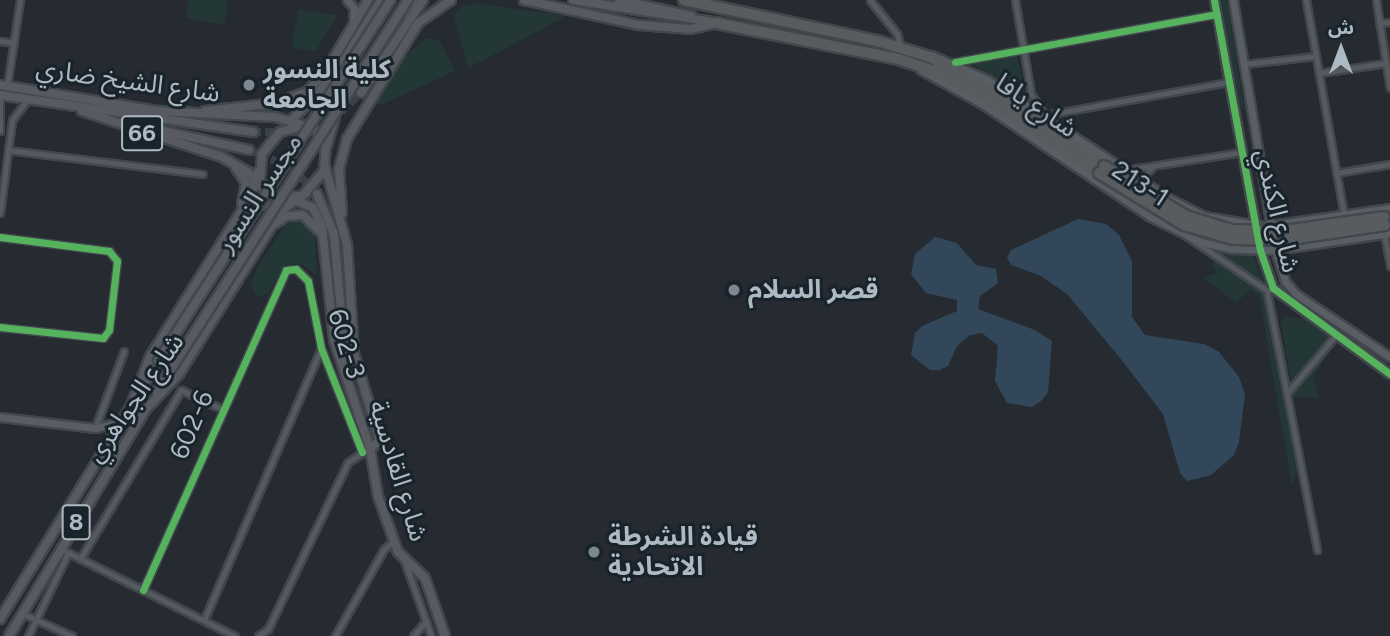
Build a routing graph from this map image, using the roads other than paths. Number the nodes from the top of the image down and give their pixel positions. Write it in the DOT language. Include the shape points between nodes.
graph roads {
  1 [pos="20,0"];
  2 [pos="347,0"];
  3 [pos="368,0"];
  4 [pos="381,0"];
  5 [pos="391,0"];
  6 [pos="408,0"];
  7 [pos="451,0"];
  8 [pos="524,0"];
  9 [pos="573,0"];
  10 [pos="619,0"];
  11 [pos="684,0"];
  12 [pos="870,0"];
  13 [pos="1015,0"];
  14 [pos="1214,0"];
  15 [pos="1233,0"];
  16 [pos="1306,0"];
  17 [pos="1376,0"];
  18 [pos="419,1"];
  19 [pos="1217,14"];
  20 [pos="704,21"];
  21 [pos="1390,22"];
  22 [pos="393,23"];
  23 [pos="716,23"];
  24 [pos="1379,23"];
  25 [pos="352,26"];
  26 [pos="0,40"];
  27 [pos="14,43"];
  28 [pos="1024,46"];
  29 [pos="904,48"];
  30 [pos="1316,56"];
  31 [pos="895,58"];
  32 [pos="955,62"];
  33 [pos="1386,63"];
  34 [pos="1245,64"];
  35 [pos="334,70"];
  36 [pos="1319,73"];
  37 [pos="1229,82"];
  38 [pos="4,85"];
  39 [pos="321,86"];
  40 [pos="1390,88"];
  41 [pos="361,93"];
  42 [pos="0,97"];
  43 [pos="299,97"];
  44 [pos="27,100"];
  45 [pos="310,103"];
  46 [pos="55,104"];
  47 [pos="1252,108"];
  48 [pos="1234,110"];
  49 [pos="1,113"];
  50 [pos="178,113"];
  51 [pos="1045,115"];
  52 [pos="99,117"];
  53 [pos="262,117"];
  54 [pos="292,120"];
  55 [pos="1052,122"];
  56 [pos="1254,124"];
  57 [pos="1238,126"];
  58 [pos="311,127"];
  59 [pos="0,131"];
  60 [pos="253,132"];
  61 [pos="276,134"];
  62 [pos="8,149"];
  63 [pos="249,150"];
  64 [pos="327,151"];
  65 [pos="1242,152"];
  66 [pos="230,160"];
  67 [pos="3,164"];
  68 [pos="1390,164"];
  69 [pos="325,166"];
  70 [pos="1153,166"];
  71 [pos="1102,170"];
  72 [pos="1125,170"];
  73 [pos="1336,173"];
  74 [pos="204,174"];
  75 [pos="258,177"];
  76 [pos="1148,185"];
  77 [pos="317,194"];
  78 [pos="299,198"];
  79 [pos="0,213"];
  80 [pos="240,213"];
  81 [pos="1344,216"];
  82 [pos="342,223"];
  83 [pos="1388,223"];
  84 [pos="1255,225"];
  85 [pos="1271,225"];
  86 [pos="271,227"];
  87 [pos="0,237"];
  88 [pos="1188,237"];
  89 [pos="1259,250"];
  90 [pos="1275,250"];
  91 [pos="325,251"];
  92 [pos="1390,266"];
  93 [pos="280,277"];
  94 [pos="1270,290"];
  95 [pos="1329,316"];
  96 [pos="0,327"];
  97 [pos="1322,327"];
  98 [pos="1335,336"];
  99 [pos="1359,336"];
  100 [pos="1352,347"];
  101 [pos="321,348"];
  102 [pos="124,351"];
  103 [pos="1390,357"];
  104 [pos="1390,374"];
  105 [pos="350,388"];
  106 [pos="1289,392"];
  107 [pos="130,408"];
  108 [pos="222,409"];
  109 [pos="146,410"];
  110 [pos="0,417"];
  111 [pos="120,422"];
  112 [pos="95,428"];
  113 [pos="366,451"];
  114 [pos="394,541"];
  115 [pos="60,548"];
  116 [pos="1317,551"];
  117 [pos="68,553"];
  118 [pos="80,559"];
  119 [pos="404,560"];
  120 [pos="143,590"];
  121 [pos="3,606"];
  122 [pos="22,613"];
  123 [pos="0,619"];
  124 [pos="36,620"];
  125 [pos="204,620"];
  126 [pos="426,621"];
  127 [pos="9,636"];
  128 [pos="28,636"];
  129 [pos="72,636"];
  130 [pos="235,636"];
  131 [pos="258,636"];
  132 [pos="335,636"];
  133 [pos="413,636"];
  134 [pos="431,636"];
  135 [pos="445,636"];
  1 -- 27 [label="street"];
  2 -- 25 [label="main road" via="354,8"];
  3 -- 25 [label="main road"];
  4 -- 35 [label="main road"];
  5 -- 107 [label="main road, مجسر النسور, bridge"];
  6 -- 22 [label="main road, مجسر النسور, bridge"];
  7 -- 82 [label="main road" via="418,23 347,139 339,169"];
  8 -- 23 [label="main road, شارع يافا" via="639,25 691,29"];
  9 -- 20 [label="main road"];
  10 -- 20 [label="main road"];
  11 -- 29 [label="highway, شارع يافا"];
  12 -- 29 [label="street"];
  13 -- 28 [label="street"];
  14 -- 19 [label="main road, شارع الكندي"];
  15 -- 34 [label="main road, شارع الكندي"];
  16 -- 30 [label="street"];
  17 -- 24 [label="street"];
  18 -- 22 [label="main road, bridge"];
  18 -- 41 [label="main road"];
  18 -- 64 [label="main road" via="336,115"];
  19 -- 28 [label="street"];
  19 -- 37 [label="main road, شارع الكندي"];
  20 -- 23 [label="main road"];
  21 -- 24 [label="street"];
  22 -- 109 [label="main road, مجسر النسور, bridge"];
  23 -- 31 [label="highway, شارع يافا"];
  24 -- 33 [label="street"];
  25 -- 35 [label="main road"];
  26 -- 27 [label="street"];
  27 -- 38 [label="street"];
  28 -- 32 [label="street"];
  28 -- 51 [label="street" via="1031,94"];
  29 -- 31 [label="street"];
  29 -- 32 [label="main road"];
  29 -- 71 [label="highway, شارع يافا" via="986,88"];
  30 -- 34 [label="street"];
  30 -- 36 [label="street"];
  31 -- 71 [label="highway, شارع يافا" via="963,84"];
  31 -- 88 [label="main road, 213-1" via="984,105"];
  32 -- 55 [label="main road"];
  33 -- 36 [label="street"];
  33 -- 40 [label="street"];
  34 -- 47 [label="main road, شارع الكندي"];
  35 -- 39 [label="main road"];
  35 -- 43 [label="main road"];
  35 -- 45 [label="main road"];
  36 -- 73 [label="street"];
  37 -- 48 [label="main road, شارع الكندي"];
  37 -- 51 [label="street"];
  38 -- 50 [label="main road, شارع الشيخ ضاري / 66"];
  39 -- 43 [label="main road"];
  39 -- 45 [label="main road"];
  42 -- 44 [label="main road, شارع الشيخ ضاري / 66"];
  42 -- 49 [label="street"];
  43 -- 50 [label="main road"];
  44 -- 46 [label="main road, شارع الشيخ ضاري / 66"];
  44 -- 62 [label="street" via="14,115"];
  45 -- 53 [label="main road" via="289,115"];
  45 -- 54 [label="main road"];
  46 -- 52 [label="main road, شارع الشيخ ضاري / 66"];
  46 -- 60 [label="main road, شارع الشيخ ضاري / 66"];
  47 -- 48 [label="main road" via="1242,113"];
  47 -- 56 [label="main road, شارع الكندي"];
  48 -- 57 [label="main road, شارع الكندي"];
  49 -- 59 [label="street"];
  50 -- 53 [label="main road, شارع الشيخ ضاري / 66"];
  51 -- 55 [label="street"];
  52 -- 63 [label="main road"];
  52 -- 66 [label="main road, شارع الشيخ ضاري / 66"];
  53 -- 54 [label="main road, شارع الشيخ ضاري / 66"];
  54 -- 58 [label="main road, شارع الشيخ ضاري / 66"];
  54 -- 61 [label="main road"];
  55 -- 72 [label="main road"];
  56 -- 57 [label="main road" via="1245,121"];
  56 -- 85 [label="main road, شارع الكندي"];
  57 -- 65 [label="main road, شارع الكندي"];
  58 -- 61 [label="main road" via="295,125"];
  58 -- 64 [label="main road" via="321,135"];
  61 -- 75 [label="main road" via="264,149"];
  62 -- 67 [label="street"];
  62 -- 74 [label="street"];
  64 -- 69 [label="main road"];
  65 -- 70 [label="street"];
  65 -- 84 [label="main road, شارع الكندي"];
  66 -- 75 [label="main road, شارع الشيخ ضاري / 66"];
  66 -- 80 [label="main road" via="246,183"];
  67 -- 79 [label="street"];
  68 -- 73 [label="street"];
  69 -- 78 [label="main road"];
  69 -- 82 [label="main road, شارع القادسية"];
  70 -- 72 [label="street"];
  70 -- 76 [label="street" via="1146,174"];
  71 -- 83 [label="highway, شارع يافا, bridge" via="1186,216 1231,230"];
  72 -- 76 [label="main road"];
  73 -- 81 [label="street"];
  75 -- 78 [label="main road" via="264,190 275,198"];
  75 -- 80 [label="main road, شارع الجواهري / 8"];
  76 -- 84 [label="main road" via="1204,216"];
  77 -- 105 [label="main road" via="334,234 340,329"];
  78 -- 86 [label="main road, شارع الجواهري / 8" via="286,206"];
  78 -- 91 [label="main road, شارع القادسية" via="316,212"];
  80 -- 86 [label="main road" via="252,203 269,203 275,211"];
  80 -- 107 [label="main road, شارع الجواهري / 8" via="150,357"];
  81 -- 83 [label="main road"];
  81 -- 85 [label="main road"];
  82 -- 113 [label="main road, شارع القادسية" via="354,354 380,439"];
  83 -- 90 [label="main road, 213-1"];
  83 -- 92 [label="street"];
  84 -- 85 [label="main road"];
  84 -- 89 [label="main road, شارع الكندي"];
  85 -- 90 [label="main road, شارع الكندي"];
  86 -- 91 [label="main road" via="286,216 303,215 316,224"];
  86 -- 109 [label="main road, شارع الجواهري / 8" via="179,374"];
  87 -- 96 [label="street" via="109,251 117,261 109,330 103,338"];
  88 -- 89 [label="main road, 213-1" via="1232,249"];
  88 -- 94 [label="street"];
  89 -- 90 [label="main road, 213-1"];
  89 -- 94 [label="main road, شارع الكندي"];
  90 -- 95 [label="main road, شارع الكندي" via="1285,281"];
  91 -- 105 [label="main road, شارع القادسية" via="334,340"];
  93 -- 101 [label="street, 602-3" via="290,269 304,274"];
  93 -- 108 [label="street, 602-6"];
  94 -- 97 [label="main road, شارع الكندي"];
  94 -- 106 [label="street"];
  95 -- 97 [label="main road"];
  95 -- 99 [label="main road, شارع الكندي"];
  97 -- 98 [label="main road, شارع الكندي"];
  98 -- 100 [label="main road, شارع الكندي"];
  98 -- 106 [label="street"];
  99 -- 100 [label="main road"];
  99 -- 103 [label="main road, شارع الكندي"];
  100 -- 104 [label="main road, شارع الكندي"];
  101 -- 113 [label="street, 602-3"];
  101 -- 125 [label="street"];
  102 -- 112 [label="street"];
  105 -- 113 [label="main road, شارع القادسية"];
  106 -- 116 [label="street"];
  107 -- 111 [label="main road, شارع الجواهري / 8"];
  108 -- 118 [label="street" via="184,390"];
  108 -- 120 [label="street, 602-6"];
  109 -- 115 [label="main road, شارع الجواهري / 8"];
  110 -- 112 [label="main road"];
  111 -- 112 [label="main road"];
  111 -- 121 [label="main road, شارع الجواهري / 8"];
  113 -- 114 [label="main road, شارع القادسية"];
  113 -- 131 [label="street" via="348,462 268,629"];
  114 -- 119 [label="main road, شارع القادسية"];
  114 -- 132 [label="street" via="384,549"];
  115 -- 117 [label="street"];
  115 -- 122 [label="main road, شارع الجواهري / 8"];
  117 -- 118 [label="street"];
  117 -- 124 [label="street"];
  118 -- 120 [label="street"];
  119 -- 126 [label="street"];
  119 -- 135 [label="main road, شارع القادسية" via="425,578"];
  120 -- 125 [label="street"];
  121 -- 123 [label="main road, شارع الجواهري / 8"];
  122 -- 124 [label="street"];
  122 -- 127 [label="main road, شارع الجواهري / 8"];
  124 -- 128 [label="street"];
  124 -- 129 [label="street"];
  125 -- 130 [label="street"];
  126 -- 133 [label="street"];
  126 -- 134 [label="street"];
}
